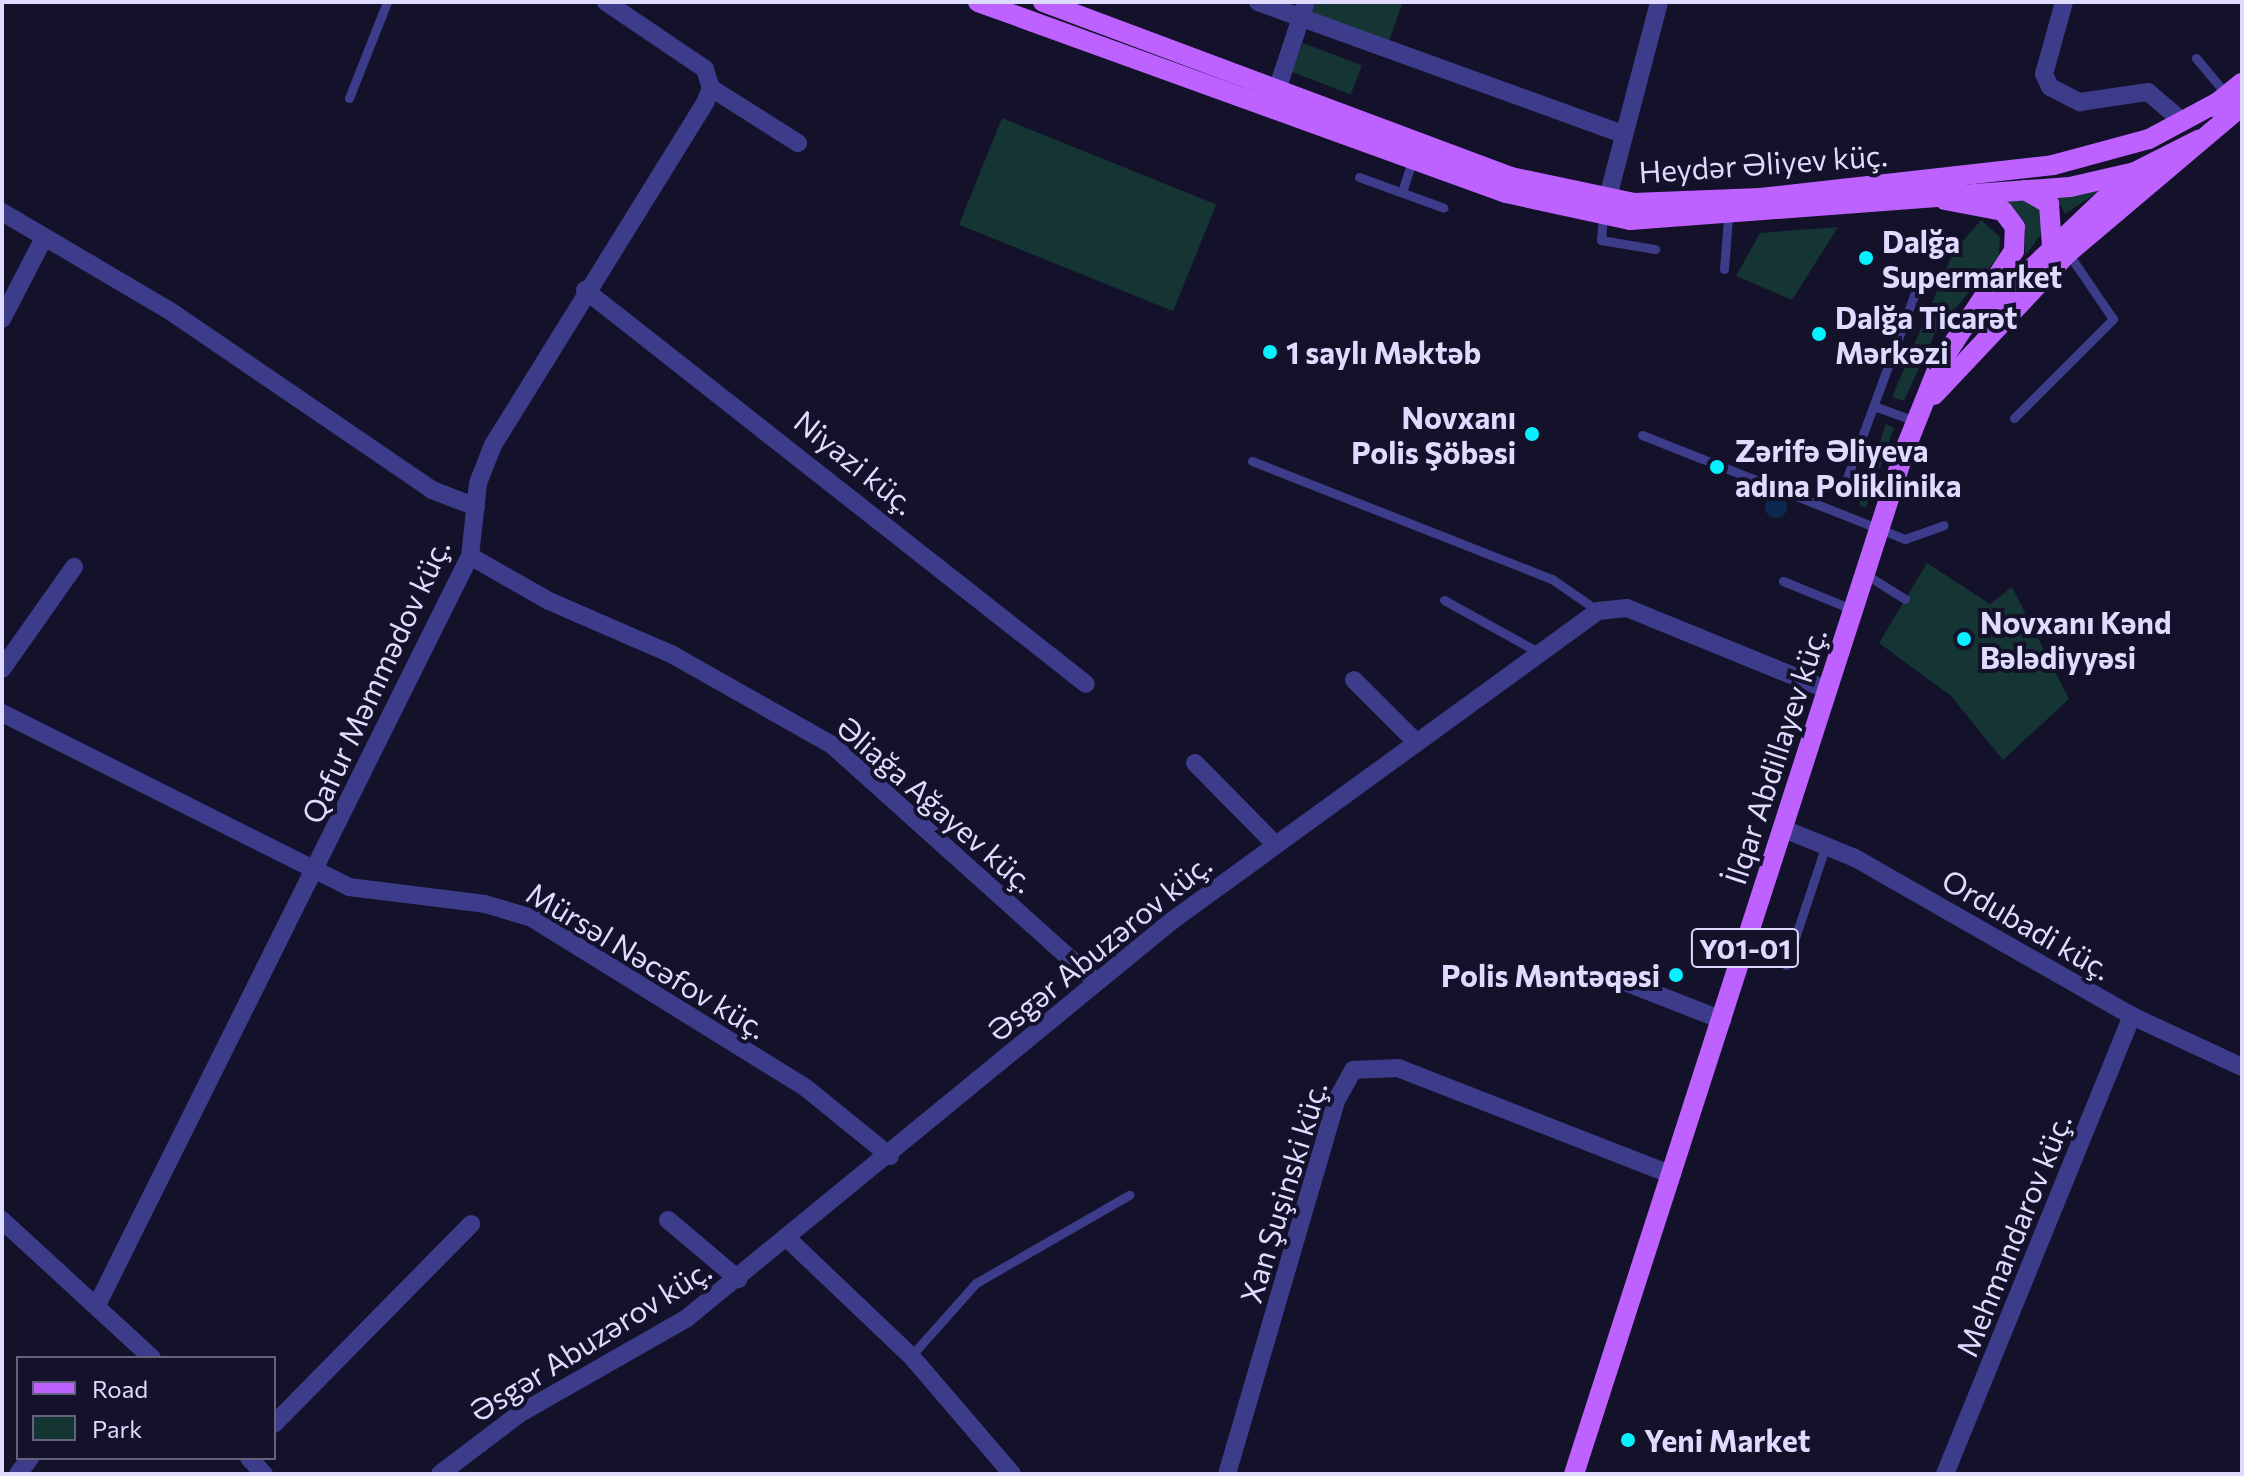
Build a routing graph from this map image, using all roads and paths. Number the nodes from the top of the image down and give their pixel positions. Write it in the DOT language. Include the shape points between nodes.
graph roads {
  1 [pos="387,2"];
  2 [pos="606,2"];
  3 [pos="978,2"];
  4 [pos="1043,2"];
  5 [pos="1258,2"];
  6 [pos="1306,2"];
  7 [pos="1659,2"];
  8 [pos="2064,2"];
  9 [pos="1300,20"];
  10 [pos="2196,58"];
  11 [pos="711,88"];
  12 [pos="2233,96"];
  13 [pos="349,98"];
  14 [pos="1274,98"];
  15 [pos="2183,122"];
  16 [pos="1622,134"];
  17 [pos="2198,140"];
  18 [pos="798,143"];
  19 [pos="1413,158"];
  20 [pos="2135,172"];
  21 [pos="1991,174"];
  22 [pos="1359,177"];
  23 [pos="2026,190"];
  24 [pos="1402,192"];
  25 [pos="1945,200"];
  26 [pos="1444,208"];
  27 [pos="1604,208"];
  28 [pos="2,212"];
  29 [pos="1728,218"];
  30 [pos="44,238"];
  31 [pos="2060,248"];
  32 [pos="1655,249"];
  33 [pos="1724,269"];
  34 [pos="585,290"];
  35 [pos="1916,290"];
  36 [pos="2,319"];
  37 [pos="1874,406"];
  38 [pos="2014,418"];
  39 [pos="1916,421"];
  40 [pos="1642,435"];
  41 [pos="1252,461"];
  42 [pos="1845,483"];
  43 [pos="476,507"];
  44 [pos="1944,525"];
  45 [pos="1879,530"];
  46 [pos="470,556"];
  47 [pos="74,567"];
  48 [pos="1865,574"];
  49 [pos="1783,581"];
  50 [pos="1905,599"];
  51 [pos="1444,600"];
  52 [pos="1854,610"];
  53 [pos="1598,611"];
  54 [pos="1545,655"];
  55 [pos="2,669"];
  56 [pos="1354,680"];
  57 [pos="1086,684"];
  58 [pos="1828,690"];
  59 [pos="2,713"];
  60 [pos="1417,743"];
  61 [pos="1195,763"];
  62 [pos="1784,829"];
  63 [pos="1274,843"];
  64 [pos="1826,845"];
  65 [pos="315,872"];
  66 [pos="1786,965"];
  67 [pos="1620,980"];
  68 [pos="1096,982"];
  69 [pos="2132,1016"];
  70 [pos="1722,1020"];
  71 [pos="2242,1067"];
  72 [pos="890,1156"];
  73 [pos="1672,1175"];
  74 [pos="1129,1195"];
  75 [pos="2,1220"];
  76 [pos="668,1220"];
  77 [pos="471,1224"];
  78 [pos="789,1240"];
  79 [pos="738,1279"];
  80 [pos="97,1305"];
  81 [pos="146,1356"];
  82 [pos="911,1356"];
  83 [pos="276,1422"];
  84 [pos="440,1474"];
  85 [pos="1012,1474"];
  86 [pos="1227,1474"];
  87 [pos="1574,1474"];
  88 [pos="1945,1474"];
  1 -- 13 [label="lane"];
  2 -- 11 [label="street" via="705,69"];
  3 -- 14 [label="main road, Heydər Əliyev küç."];
  4 -- 14 [label="main road, Heydər Əliyev küç."];
  5 -- 9 [label="street"];
  6 -- 9 [label="street"];
  7 -- 16 [label="street"];
  8 -- 15 [label="street" via="2044,74 2050,87 2080,102 2148,92"];
  9 -- 14 [label="street"];
  9 -- 16 [label="street"];
  10 -- 12 [label="lane"];
  11 -- 18 [label="street"];
  11 -- 34 [label="street, Qafur Məmmədov küç."];
  12 -- 15 [label="main road, Heydər Əliyev küç."];
  12 -- 17 [label="main road"];
  12 -- 20 [label="main road"];
  14 -- 19 [label="main road, Heydər Əliyev küç."];
  14 -- 27 [label="main road, Heydər Əliyev küç."];
  15 -- 21 [label="main road, Heydər Əliyev küç." via="2086,159"];
  16 -- 27 [label="street"];
  17 -- 20 [label="main road"];
  17 -- 31 [label="main road"];
  19 -- 24 [label="lane"];
  19 -- 27 [label="main road, Heydər Əliyev küç." via="1540,204"];
  20 -- 23 [label="main road"];
  20 -- 31 [label="main road"];
  21 -- 23 [label="main road"];
  21 -- 27 [label="main road, Heydər Əliyev küç."];
  22 -- 24 [label="lane"];
  23 -- 25 [label="main road"];
  23 -- 31 [label="main road" via="2049,204"];
  24 -- 26 [label="lane"];
  25 -- 29 [label="main road, Heydər Əliyev küç."];
  25 -- 39 [label="main road" via="2003,211 2016,239 1945,355"];
  27 -- 29 [label="main road, Heydər Əliyev küç."];
  27 -- 32 [label="lane" via="1601,240"];
  28 -- 30 [label="street"];
  29 -- 33 [label="lane"];
  30 -- 36 [label="street"];
  30 -- 43 [label="street" via="167,309 432,490"];
  31 -- 38 [label="lane" via="2113,319"];
  31 -- 39 [label="main road"];
  31 -- 39 [label="main road" via="1968,333"];
  34 -- 43 [label="street, Qafur Məmmədov küç." via="493,445"];
  34 -- 57 [label="street, Niyazi küç."];
  35 -- 37 [label="lane"];
  37 -- 39 [label="lane"];
  37 -- 42 [label="lane"];
  39 -- 45 [label="main road, İlqar Abdillayev küç. / Y01-01"];
  40 -- 45 [label="lane"];
  41 -- 53 [label="lane" via="1552,579"];
  43 -- 46 [label="street, Qafur Məmmədov küç."];
  44 -- 45 [label="lane" via="1917,540"];
  45 -- 48 [label="main road, İlqar Abdillayev küç. / Y01-01"];
  46 -- 65 [label="street, Qafur Məmmədov küç."];
  46 -- 68 [label="street, Əliağa Ağayev küç." via="549,601 673,655 832,745"];
  47 -- 55 [label="street"];
  48 -- 50 [label="lane"];
  48 -- 52 [label="main road, İlqar Abdillayev küç. / Y01-01"];
  49 -- 52 [label="lane"];
  51 -- 54 [label="lane"];
  52 -- 58 [label="main road, İlqar Abdillayev küç. / Y01-01"];
  53 -- 54 [label="street, Əsgər Abuzərov küç."];
  53 -- 58 [label="street" via="1627,608"];
  54 -- 60 [label="street, Əsgər Abuzərov küç."];
  56 -- 60 [label="street"];
  58 -- 62 [label="main road, İlqar Abdillayev küç. / Y01-01"];
  59 -- 65 [label="street, Mürsəl Nəcəfov küç."];
  60 -- 63 [label="street, Əsgər Abuzərov küç."];
  61 -- 63 [label="street"];
  62 -- 64 [label="street, Ordubadi küç."];
  62 -- 70 [label="main road, İlqar Abdillayev küç. / Y01-01"];
  63 -- 68 [label="street, Əsgər Abuzərov küç."];
  64 -- 66 [label="lane"];
  64 -- 69 [label="street, Ordubadi küç."];
  65 -- 72 [label="street, Mürsəl Nəcəfov küç." via="375,894 485,904 532,918 806,1088"];
  65 -- 80 [label="street, Qafur Məmmədov küç."];
  67 -- 70 [label="street"];
  68 -- 72 [label="street, Əsgər Abuzərov küç."];
  69 -- 71 [label="street, Ordubadi küç."];
  69 -- 88 [label="street, Mehmandarov küç."];
  70 -- 73 [label="main road, İlqar Abdillayev küç. / Y01-01"];
  72 -- 78 [label="street, Əsgər Abuzərov küç."];
  73 -- 86 [label="street, Xan Şuşinski küç." via="1398,1068 1353,1070 1336,1101"];
  73 -- 87 [label="main road, İlqar Abdillayev küç. / Y01-01"];
  74 -- 82 [label="lane" via="976,1283"];
  75 -- 80 [label="street"];
  76 -- 79 [label="street"];
  77 -- 83 [label="street"];
  78 -- 79 [label="street, Əsgər Abuzərov küç."];
  78 -- 82 [label="street"];
  79 -- 84 [label="street, Əsgər Abuzərov küç." via="652,1340 491,1432"];
  80 -- 81 [label="street"];
  82 -- 85 [label="street"];
}
